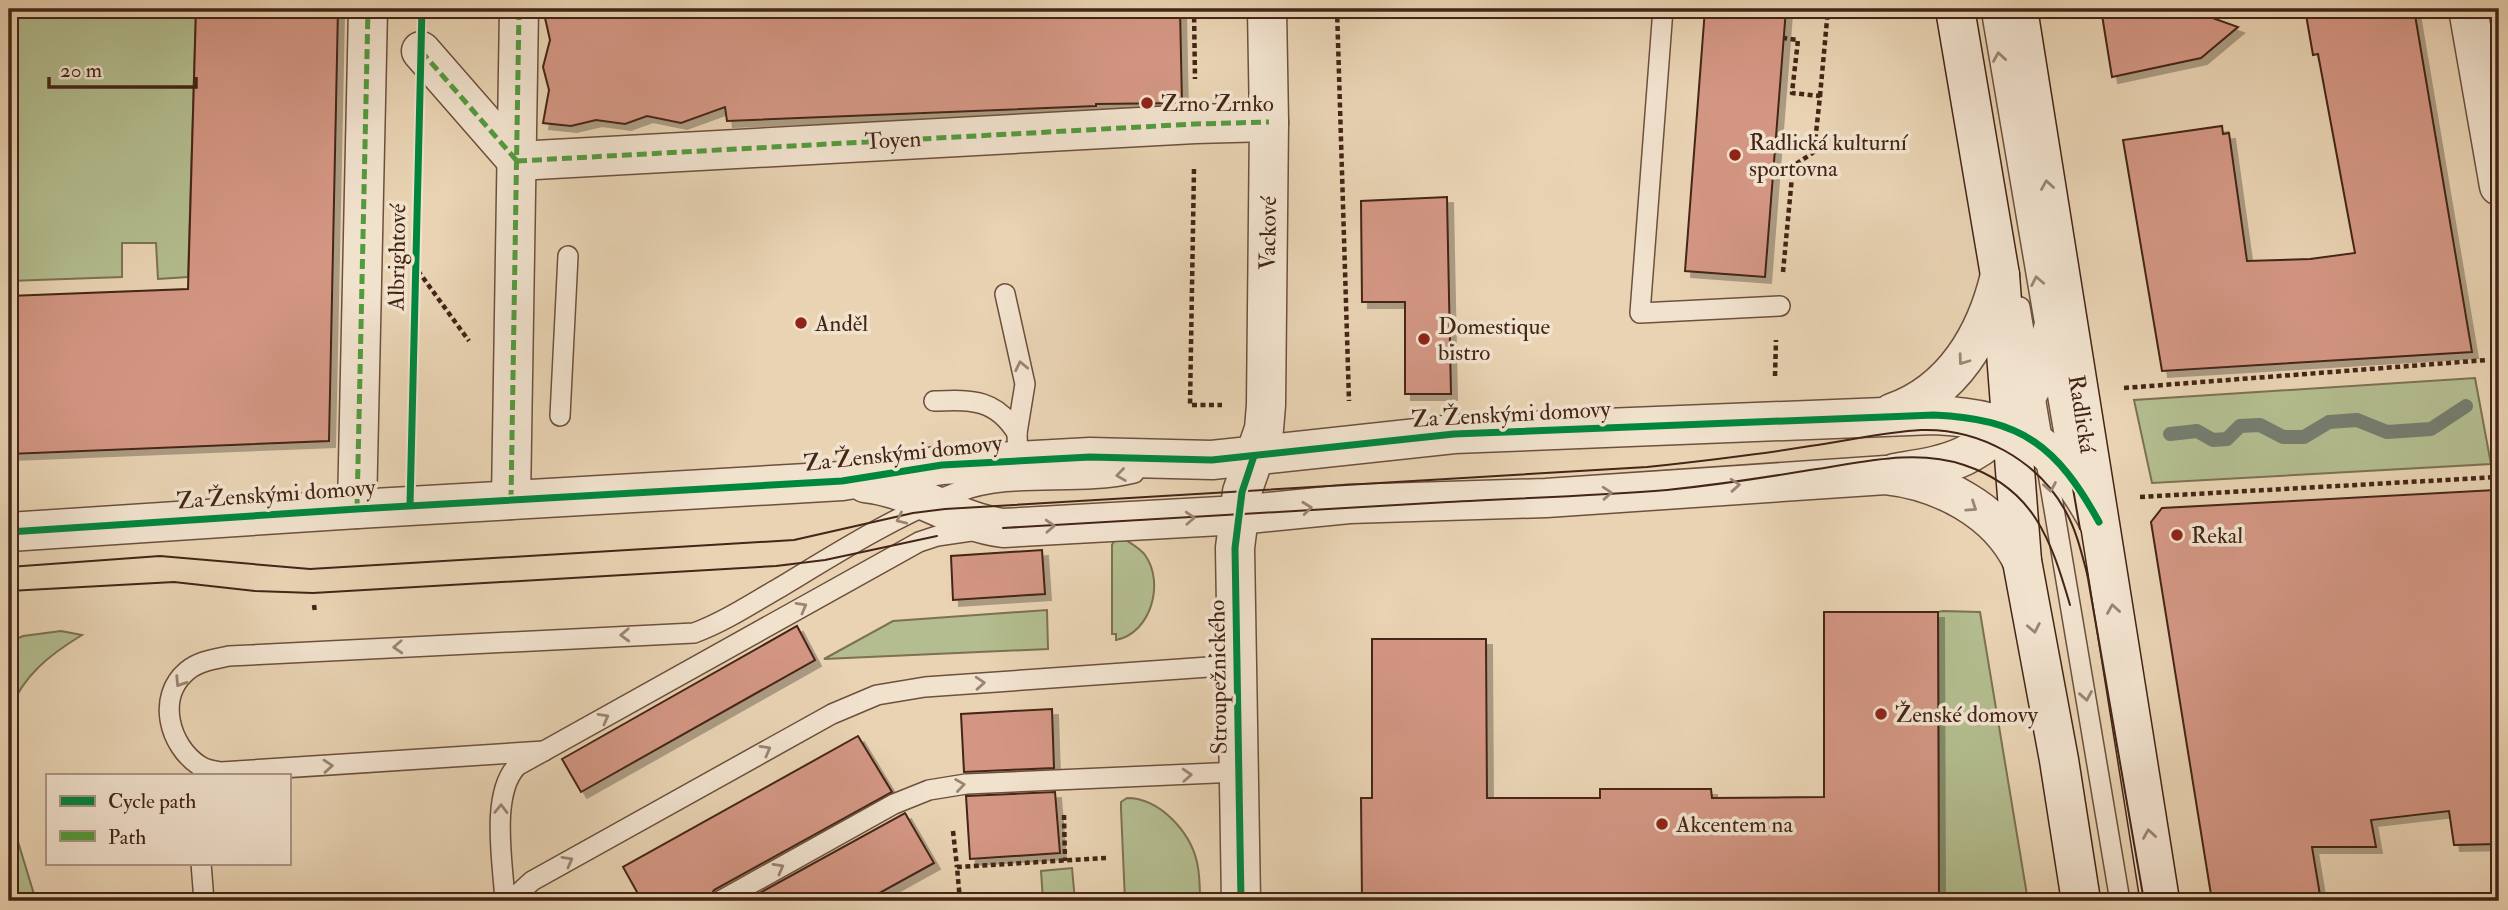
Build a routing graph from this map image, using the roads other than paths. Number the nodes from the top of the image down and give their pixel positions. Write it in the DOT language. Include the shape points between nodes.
graph roads {
  1 [pos="368,9"];
  2 [pos="519,9"];
  3 [pos="1267,9"];
  4 [pos="1663,9"];
  5 [pos="1955,9"];
  6 [pos="1969,9"];
  7 [pos="1991,9"];
  8 [pos="2018,9"];
  9 [pos="2468,9"];
  10 [pos="421,51"];
  11 [pos="1269,122"];
  12 [pos="517,161"];
  13 [pos="2499,186"];
  14 [pos="568,256"];
  15 [pos="2000,275"];
  16 [pos="2062,277"];
  17 [pos="1005,295"];
  18 [pos="1780,306"];
  19 [pos="2050,348"];
  20 [pos="934,401"];
  21 [pos="2015,414"];
  22 [pos="560,416"];
  23 [pos="1886,416"];
  24 [pos="1018,447"];
  25 [pos="2044,448"];
  26 [pos="1254,456"];
  27 [pos="1188,461"];
  28 [pos="1886,475"];
  29 [pos="2071,477"];
  30 [pos="842,481"];
  31 [pos="511,500"];
  32 [pos="933,504"];
  33 [pos="357,509"];
  34 [pos="1239,515"];
  35 [pos="2099,522"];
  36 [pos="1003,528"];
  37 [pos="9,532"];
  38 [pos="2022,561"];
  39 [pos="1237,665"];
  40 [pos="544,751"];
  41 [pos="1238,772"];
  42 [pos="201,864"];
  43 [pos="204,901"];
  44 [pos="505,901"];
  45 [pos="514,901"];
  46 [pos="720,901"];
  47 [pos="1241,901"];
  48 [pos="2081,901"];
  49 [pos="2120,901"];
  50 [pos="2160,901"];
  1 -- 33 [label="street, Albrightové"];
  2 -- 12 [label="street"];
  3 -- 11 [label="street, Vackové"];
  4 -- 18 [label="lane" via="1640,313"];
  5 -- 15 [label="street"];
  6 -- 21 [label="lane"];
  19 -- 7 [label="lane, one-way"];
  16 -- 8 [label="street, Radlická, one-way"];
  9 -- 13 [label="street"];
  10 -- 12 [label="street"];
  11 -- 12 [label="street, Toyen"];
  11 -- 26 [label="street, Vackové" via="1266,405 1264,429"];
  12 -- 31 [label="street"];
  14 -- 22 [label="lane"];
  15 -- 21 [label="street"];
  15 -- 23 [label="street, one-way" via="1980,332 1951,376 1920,401"];
  16 -- 19 [label="street"];
  16 -- 35 [label="street, Radlická"];
  24 -- 17 [label="lane, one-way" via="1025,384"];
  19 -- 21 [label="street"];
  19 -- 29 [label="lane"];
  20 -- 24 [label="lane" via="981,402 997,409 1009,419"];
  21 -- 23 [label="street, Za Ženskými domovy"];
  21 -- 25 [label="street"];
  21 -- 28 [label="street" via="1963,456"];
  21 -- 38 [label="street"];
  23 -- 26 [label="street, Za Ženskými domovy" via="1454,434"];
  24 -- 27 [label="street, Za Ženskými domovy"];
  24 -- 30 [label="street, Za Ženskými domovy"];
  25 -- 29 [label="street"];
  25 -- 49 [label="lane, one-way"];
  26 -- 27 [label="street, Za Ženskými domovy"];
  26 -- 34 [label="street, Stroupežnického"];
  27 -- 32 [label="lane, one-way" via="1118,476 1000,482 958,492"];
  34 -- 28 [label="street, Za Ženskými domovy, one-way" via="1349,504 1546,498"];
  28 -- 38 [label="street, one-way" via="1923,481 1968,503 2004,532"];
  29 -- 35 [label="street"];
  30 -- 31 [label="street, Za Ženskými domovy"];
  30 -- 32 [label="street, Za Ženskými domovy" via="882,485"];
  31 -- 33 [label="street, Za Ženskými domovy"];
  32 -- 36 [label="street, Za Ženskými domovy" via="983,526"];
  32 -- 40 [label="lane, one-way" via="877,530 694,633 229,656 189,669 178,680 171,698 172,730 178,744 203,768 221,772"];
  33 -- 37 [label="street, Za Ženskými domovy"];
  36 -- 34 [label="street, Za Ženskými domovy, one-way" via="1098,534"];
  34 -- 39 [label="street, Stroupežnického" via="1235,548"];
  50 -- 35 [label="street, Radlická, one-way"];
  40 -- 36 [label="lane, one-way" via="919,542"];
  38 -- 48 [label="street, one-way"];
  39 -- 41 [label="street, Stroupežnického"];
  45 -- 39 [label="lane, one-way" via="532,881 832,714 877,695 925,687"];
  44 -- 40 [label="lane, one-way" via="503,786 517,766"];
  46 -- 41 [label="lane, one-way" via="894,804 929,790 966,784"];
  41 -- 47 [label="street, Stroupežnického"];
  42 -- 43 [label="lane"];
}
